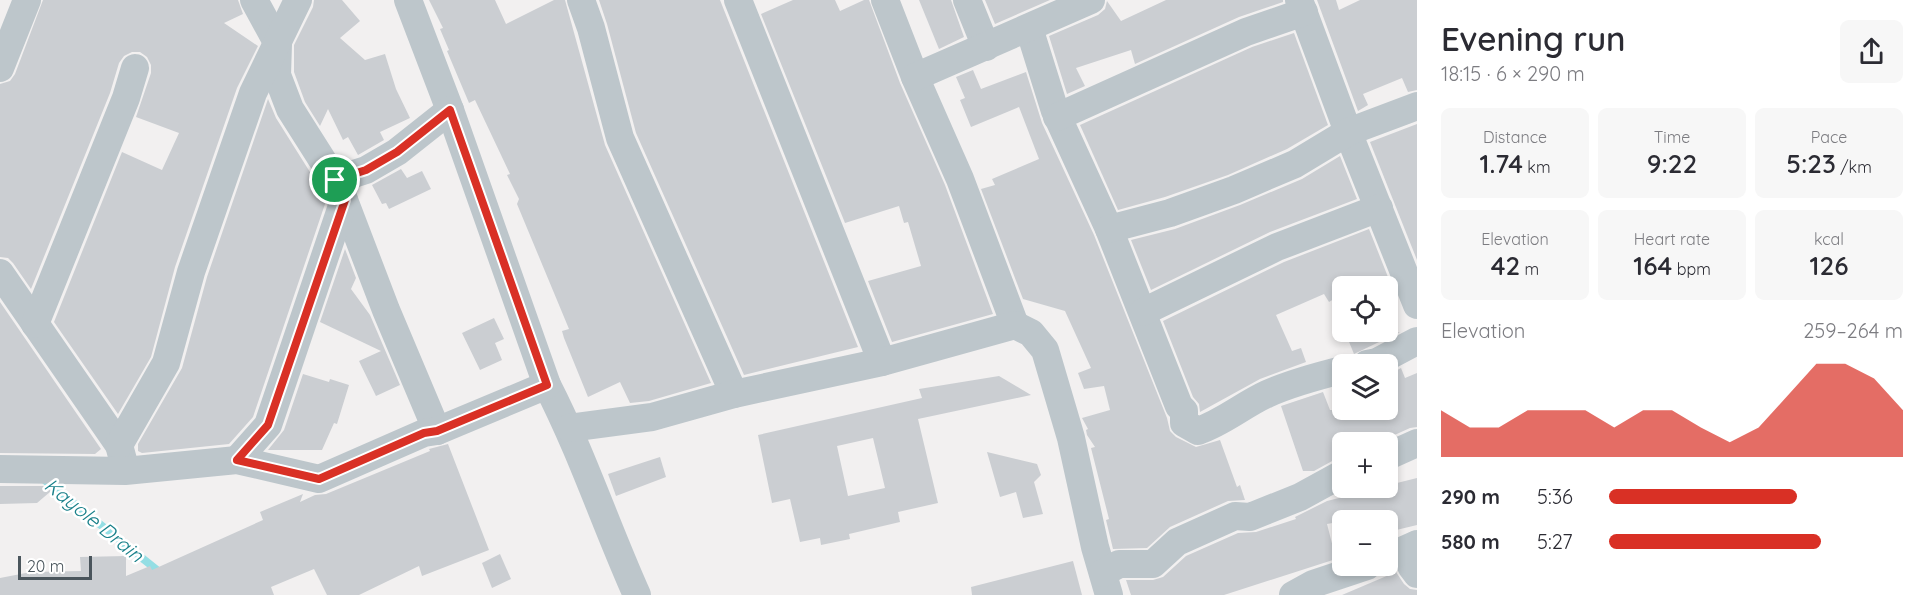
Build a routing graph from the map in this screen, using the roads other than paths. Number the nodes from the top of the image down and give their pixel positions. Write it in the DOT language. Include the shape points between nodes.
graph roads {
  1 [pos="27,0"];
  2 [pos="254,0"];
  3 [pos="298,0"];
  4 [pos="408,0"];
  5 [pos="581,0"];
  6 [pos="738,0"];
  7 [pos="885,0"];
  8 [pos="967,0"];
  9 [pos="1091,0"];
  10 [pos="1301,6"];
  11 [pos="1029,28"];
  12 [pos="278,44"];
  13 [pos="986,47"];
  14 [pos="0,68"];
  15 [pos="135,69"];
  16 [pos="915,78"];
  17 [pos="1417,106"];
  18 [pos="450,110"];
  19 [pos="1058,117"];
  20 [pos="1348,132"];
  21 [pos="340,190"];
  22 [pos="1379,208"];
  23 [pos="1109,229"];
  24 [pos="0,273"];
  25 [pos="1417,305"];
  26 [pos="1143,312"];
  27 [pos="35,324"];
  28 [pos="1015,325"];
  29 [pos="1417,341"];
  30 [pos="1392,354"];
  31 [pos="882,362"];
  32 [pos="1332,372"];
  33 [pos="547,385"];
  34 [pos="734,394"];
  35 [pos="569,428"];
  36 [pos="437,431"];
  37 [pos="1417,443"];
  38 [pos="1398,452"];
  39 [pos="122,458"];
  40 [pos="237,460"];
  41 [pos="0,469"];
  42 [pos="1332,479"];
  43 [pos="1417,544"];
  44 [pos="1398,553"];
  45 [pos="1417,574"];
  46 [pos="1337,576"];
  47 [pos="1106,584"];
  48 [pos="637,595"];
  49 [pos="1293,595"];
  1 -- 14 [label="street"];
  2 -- 12 [label="street"];
  3 -- 12 [label="street"];
  4 -- 18 [label="street"];
  5 -- 34 [label="street" via="620,138"];
  6 -- 31 [label="street"];
  7 -- 16 [label="street"];
  8 -- 13 [label="street"];
  9 -- 11 [label="street"];
  10 -- 19 [label="street"];
  10 -- 20 [label="street"];
  11 -- 13 [label="street"];
  11 -- 19 [label="street"];
  12 -- 21 [label="street" via="277,75 290,109"];
  12 -- 39 [label="street" via="249,104 191,272 166,363"];
  13 -- 16 [label="street"];
  15 -- 27 [label="street"];
  16 -- 28 [label="street" via="960,179"];
  17 -- 20 [label="street"];
  18 -- 21 [label="street"];
  18 -- 33 [label="street"];
  19 -- 23 [label="street"];
  20 -- 22 [label="street"];
  20 -- 23 [label="street" via="1295,164 1234,190"];
  21 -- 36 [label="street"];
  21 -- 40 [label="street" via="268,425"];
  22 -- 25 [label="street"];
  22 -- 26 [label="street" via="1278,247"];
  23 -- 26 [label="street"];
  24 -- 27 [label="street"];
  26 -- 32 [label="street" via="1184,411 1184,423 1198,431 1216,425 1268,394"];
  27 -- 39 [label="street"];
  28 -- 31 [label="street"];
  28 -- 47 [label="street" via="1031,333 1045,350"];
  29 -- 30 [label="street"];
  31 -- 34 [label="street"];
  33 -- 35 [label="street"];
  33 -- 36 [label="street"];
  34 -- 35 [label="street" via="652,417"];
  35 -- 48 [label="street"];
  36 -- 40 [label="street" via="424,433 319,479"];
  37 -- 38 [label="street"];
  39 -- 40 [label="street"];
  39 -- 41 [label="street"];
  42 -- 47 [label="street" via="1300,497 1250,517 1235,516 1177,542 1154,564 1119,564"];
  43 -- 44 [label="street"];
  43 -- 45 [label="street" via="1411,566"];
  46 -- 49 [label="street"];
}
